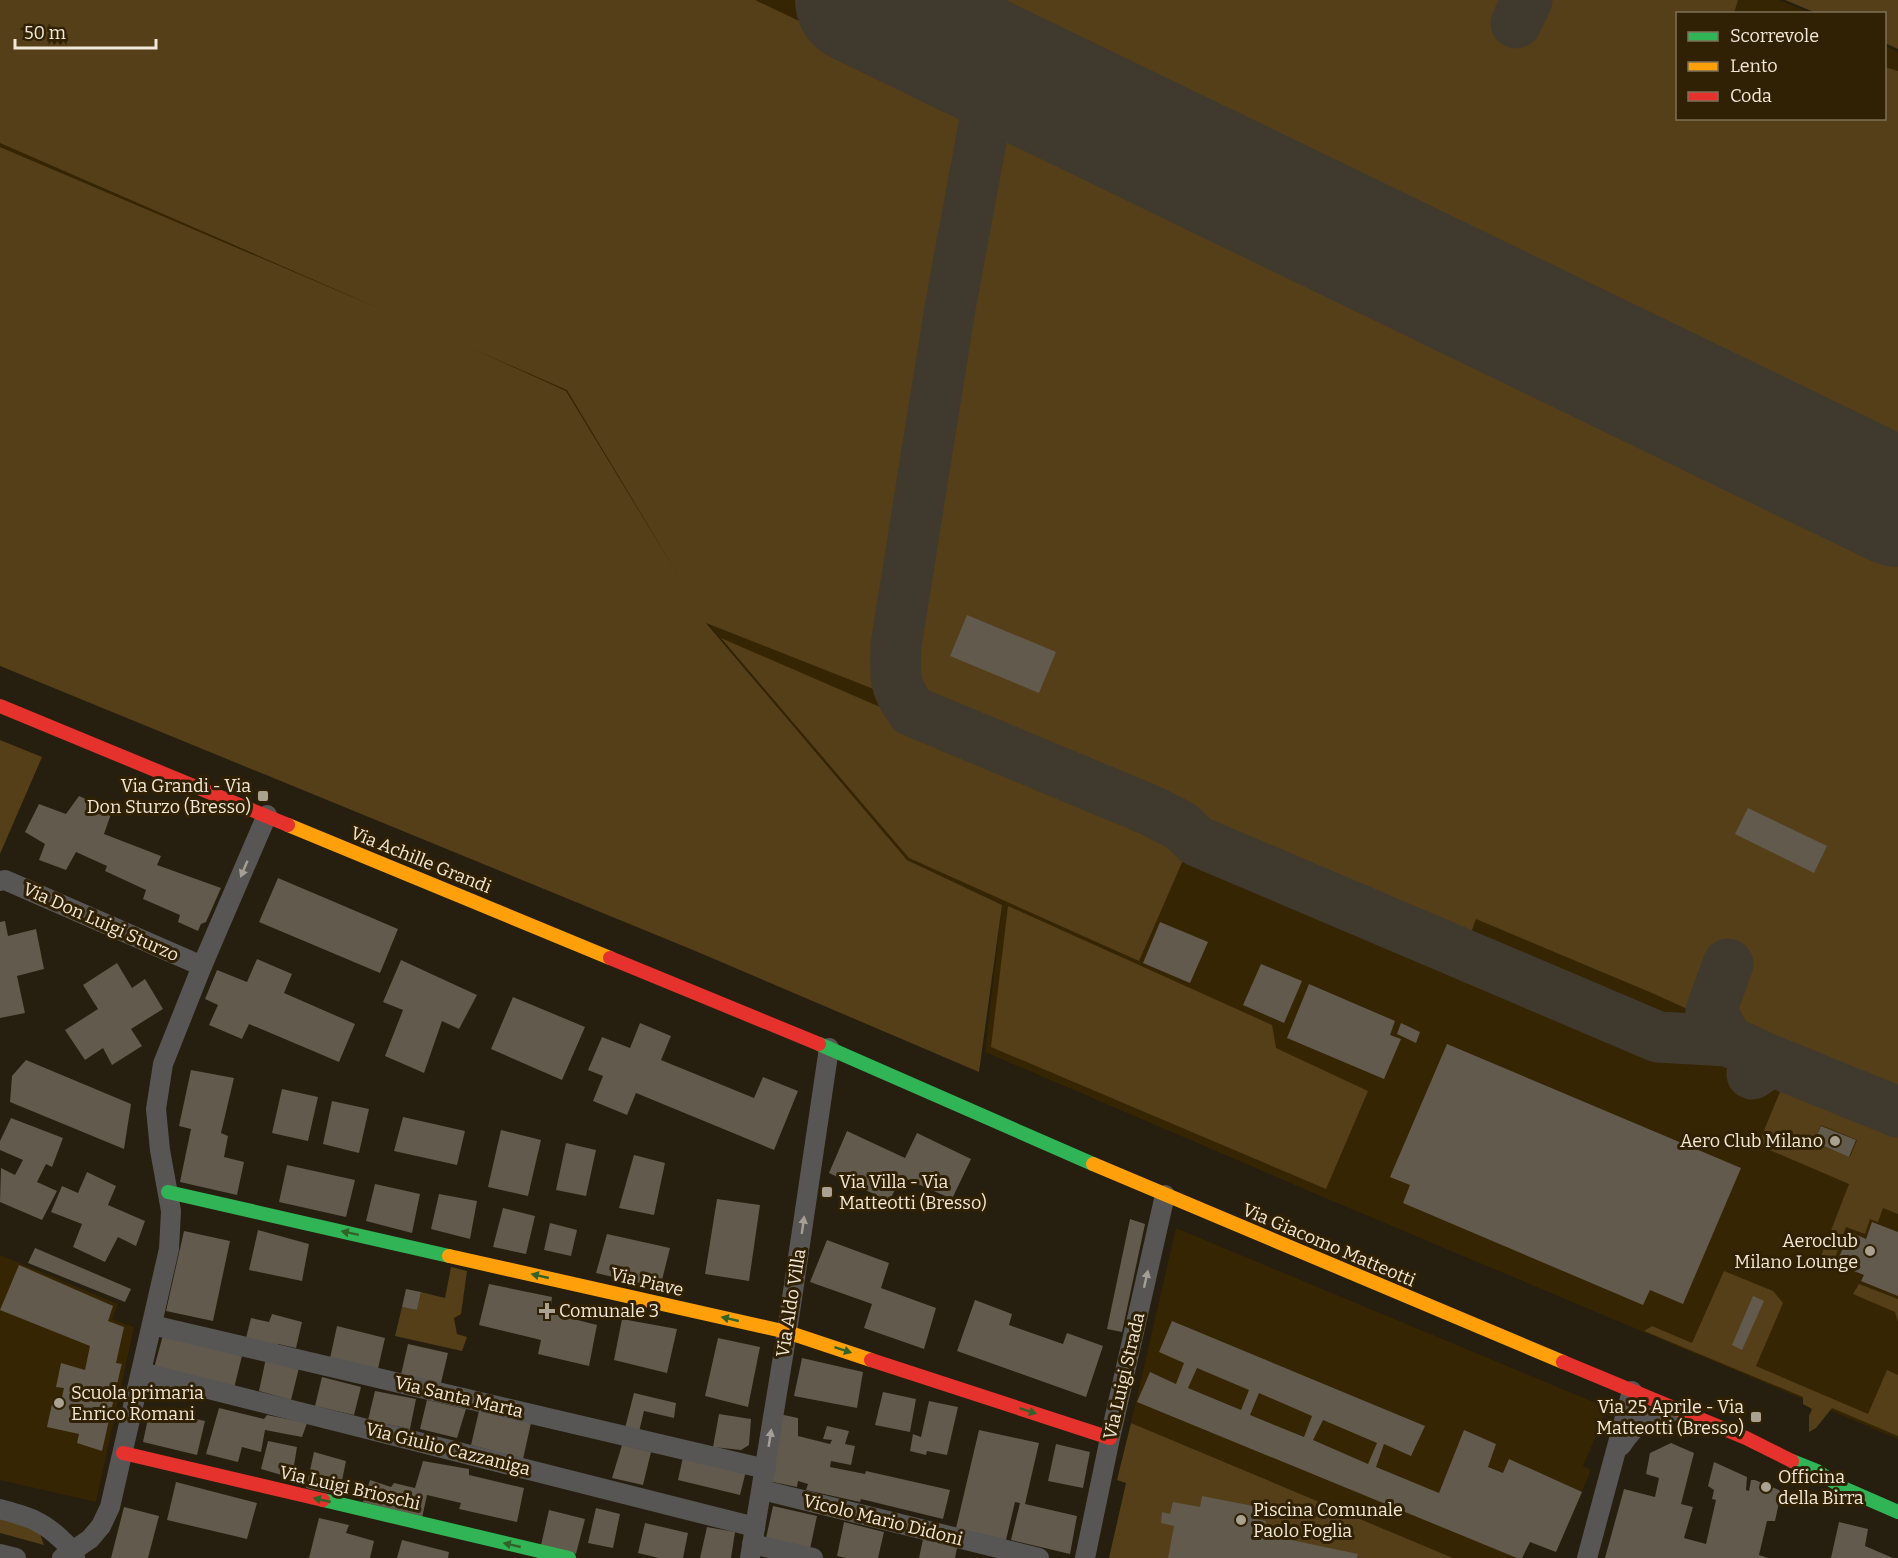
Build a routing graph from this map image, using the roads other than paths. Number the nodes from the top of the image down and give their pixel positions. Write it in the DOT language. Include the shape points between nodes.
graph roads {
  1 [pos="0,706"];
  2 [pos="267,815"];
  3 [pos="0,881"];
  4 [pos="202,966"];
  5 [pos="829,1048"];
  6 [pos="168,1192"];
  7 [pos="1165,1195"];
  8 [pos="152,1325"];
  9 [pos="788,1332"];
  10 [pos="141,1372"];
  11 [pos="1632,1392"];
  12 [pos="1677,1410"];
  13 [pos="1110,1438"];
  14 [pos="123,1453"];
  15 [pos="1615,1455"];
  16 [pos="766,1469"];
  17 [pos="1817,1471"];
  18 [pos="1845,1475"];
  19 [pos="762,1490"];
  20 [pos="0,1509"];
  21 [pos="1898,1512"];
  22 [pos="752,1543"];
  23 [pos="0,1554"];
  24 [pos="70,1555"];
  25 [pos="16,1558"];
  26 [pos="569,1558"];
  27 [pos="813,1558"];
  28 [pos="1039,1558"];
  29 [pos="1085,1558"];
  30 [pos="1587,1558"];
  1 -- 2 [label="street, Via Achille Grandi"];
  2 -- 4 [label="street, Via Don Luigi Sturzo, one-way"];
  2 -- 5 [label="street, Via Achille Grandi"];
  3 -- 4 [label="street, Via Don Luigi Sturzo"];
  4 -- 6 [label="street, Via Don Luigi Sturzo" via="164,1064 156,1109"];
  5 -- 7 [label="street, Via Giacomo Matteotti"];
  9 -- 5 [label="street, Via Aldo Villa, one-way"];
  6 -- 8 [label="street, Via Don Luigi Sturzo" via="170,1249"];
  9 -- 6 [label="street, Via Piave, one-way"];
  7 -- 11 [label="street, Via Giacomo Matteotti"];
  13 -- 7 [label="street, Via Luigi Strada, one-way"];
  8 -- 10 [label="street, Via Don Luigi Sturzo"];
  8 -- 16 [label="street, Via Santa Marta"];
  9 -- 13 [label="street, Via Piave, one-way"];
  16 -- 9 [label="street, Via Aldo Villa, one-way"];
  10 -- 14 [label="street, Via Don Luigi Sturzo"];
  10 -- 22 [label="street, Via Giulio Cazzaniga"];
  11 -- 12 [label="street, Via Giacomo Matteotti"];
  11 -- 15 [label="street"];
  12 -- 15 [label="street" via="1648,1418 1632,1430"];
  12 -- 17 [label="street, Via Giacomo Matteotti"];
  13 -- 29 [label="street, Via Luigi Strada"];
  14 -- 24 [label="street, Via Don Luigi Sturzo" via="110,1507 101,1526"];
  26 -- 14 [label="street, Via Luigi Brioschi, one-way"];
  15 -- 30 [label="street"];
  16 -- 19 [label="street, Via Aldo Villa"];
  17 -- 18 [label="street, Via Giacomo Matteotti"];
  17 -- 21 [label="street, Via Giacomo Matteotti" via="1843,1488"];
  19 -- 22 [label="street, Via Aldo Villa"];
  19 -- 28 [label="street, Vicolo Mario Didoni"];
  20 -- 24 [label="street" via="48,1527"];
  22 -- 27 [label="street, Via Giulio Cazzaniga"];
  23 -- 25 [label="street"];
}
